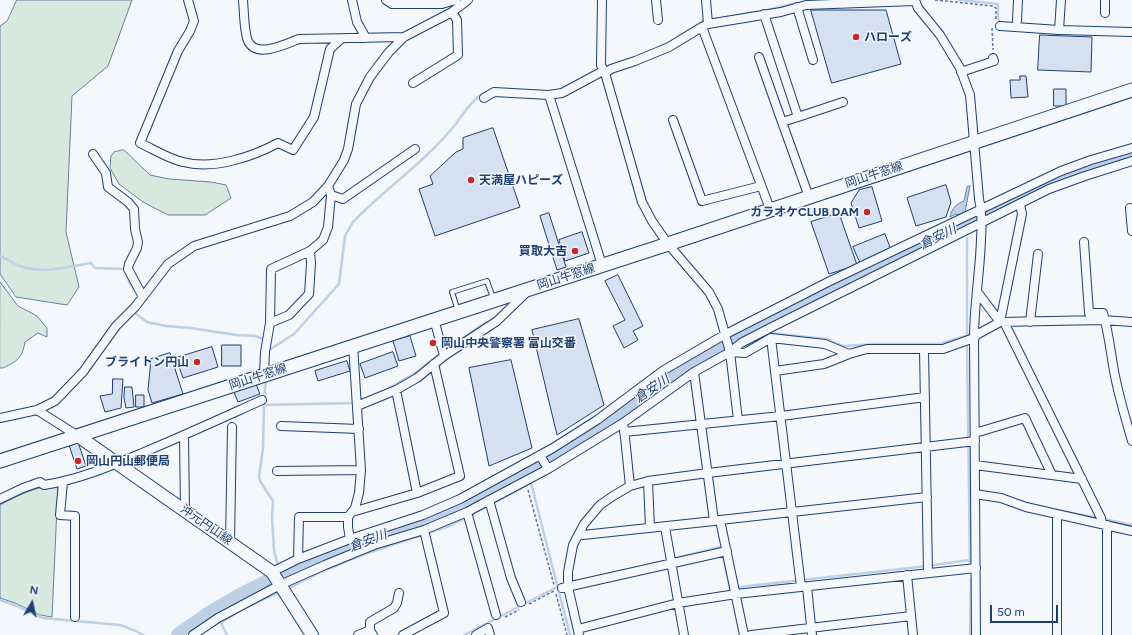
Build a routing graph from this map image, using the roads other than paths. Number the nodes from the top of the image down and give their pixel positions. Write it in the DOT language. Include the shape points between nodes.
graph roads {
  1 [pos="188,0"];
  2 [pos="243,0"];
  3 [pos="352,0"];
  4 [pos="386,0"];
  5 [pos="456,0"];
  6 [pos="468,0"];
  7 [pos="602,0"];
  8 [pos="656,0"];
  9 [pos="706,0"];
  10 [pos="915,0"];
  11 [pos="1018,0"];
  12 [pos="1061,0"];
  13 [pos="1105,0"];
  14 [pos="798,7"];
  15 [pos="452,12"];
  16 [pos="1105,13"];
  17 [pos="764,14"];
  18 [pos="658,20"];
  19 [pos="1017,21"];
  20 [pos="707,23"];
  21 [pos="1000,26"];
  22 [pos="1059,28"];
  23 [pos="1132,32"];
  24 [pos="404,37"];
  25 [pos="366,38"];
  26 [pos="340,39"];
  27 [pos="759,57"];
  28 [pos="993,58"];
  29 [pos="813,60"];
  30 [pos="603,70"];
  31 [pos="961,72"];
  32 [pos="413,82"];
  33 [pos="1132,90"];
  34 [pos="549,96"];
  35 [pos="484,98"];
  36 [pos="843,102"];
  37 [pos="798,117"];
  38 [pos="673,120"];
  39 [pos="782,122"];
  40 [pos="974,142"];
  41 [pos="1132,148"];
  42 [pos="415,149"];
  43 [pos="93,154"];
  44 [pos="1132,161"];
  45 [pos="328,186"];
  46 [pos="761,186"];
  47 [pos="331,195"];
  48 [pos="809,197"];
  49 [pos="1020,204"];
  50 [pos="1130,208"];
  51 [pos="770,209"];
  52 [pos="982,215"];
  53 [pos="1132,231"];
  54 [pos="1084,242"];
  55 [pos="668,244"];
  56 [pos="310,250"];
  57 [pos="1038,254"];
  58 [pos="602,265"];
  59 [pos="531,288"];
  60 [pos="978,293"];
  61 [pos="143,297"];
  62 [pos="494,300"];
  63 [pos="458,311"];
  64 [pos="434,319"];
  65 [pos="1030,319"];
  66 [pos="1000,320"];
  67 [pos="1106,321"];
  68 [pos="1132,322"];
  69 [pos="270,323"];
  70 [pos="725,336"];
  71 [pos="771,338"];
  72 [pos="974,338"];
  73 [pos="353,346"];
  74 [pos="729,349"];
  75 [pos="924,350"];
  76 [pos="443,353"];
  77 [pos="849,354"];
  78 [pos="434,364"];
  79 [pos="694,372"];
  80 [pos="775,372"];
  81 [pos="264,375"];
  82 [pos="396,390"];
  83 [pos="925,397"];
  84 [pos="262,400"];
  85 [pos="357,404"];
  86 [pos="38,410"];
  87 [pos="780,416"];
  88 [pos="0,418"];
  89 [pos="738,420"];
  90 [pos="623,423"];
  91 [pos="701,424"];
  92 [pos="281,426"];
  93 [pos="232,427"];
  94 [pos="359,429"];
  95 [pos="624,432"];
  96 [pos="78,436"];
  97 [pos="184,436"];
  98 [pos="972,440"];
  99 [pos="1132,441"];
  100 [pos="926,447"];
  101 [pos="541,456"];
  102 [pos="0,461"];
  103 [pos="117,464"];
  104 [pos="786,464"];
  105 [pos="975,465"];
  106 [pos="547,467"];
  107 [pos="362,470"];
  108 [pos="278,471"];
  109 [pos="708,473"];
  110 [pos="1052,475"];
  111 [pos="1082,479"];
  112 [pos="648,481"];
  113 [pos="63,482"];
  114 [pos="630,486"];
  115 [pos="417,493"];
  116 [pos="975,494"];
  117 [pos="927,497"];
  118 [pos="0,499"];
  119 [pos="490,503"];
  120 [pos="185,511"];
  121 [pos="792,512"];
  122 [pos="350,514"];
  123 [pos="468,514"];
  124 [pos="1057,514"];
  125 [pos="717,521"];
  126 [pos="1105,525"];
  127 [pos="664,527"];
  128 [pos="650,528"];
  129 [pos="1132,531"];
  130 [pos="425,533"];
  131 [pos="579,534"];
  132 [pos="350,539"];
  133 [pos="230,542"];
  134 [pos="724,551"];
  135 [pos="298,559"];
  136 [pos="670,561"];
  137 [pos="928,568"];
  138 [pos="976,568"];
  139 [pos="907,575"];
  140 [pos="276,578"];
  141 [pos="802,583"];
  142 [pos="560,588"];
  143 [pos="735,589"];
  144 [pos="399,593"];
  145 [pos="521,602"];
  146 [pos="678,603"];
  147 [pos="496,614"];
  148 [pos="911,616"];
  149 [pos="75,617"];
  150 [pos="811,631"];
  151 [pos="579,632"];
  152 [pos="372,633"];
  153 [pos="193,635"];
  154 [pos="312,635"];
  155 [pos="358,635"];
  156 [pos="403,635"];
  157 [pos="476,635"];
  158 [pos="490,635"];
  159 [pos="684,635"];
  160 [pos="744,635"];
  161 [pos="750,635"];
  162 [pos="913,635"];
  163 [pos="976,635"];
  164 [pos="1057,635"];
  165 [pos="1107,635"];
  1 -- 26 [label="street" via="194,21 178,51 140,143 182,162 206,164 240,159 278,143 293,150 314,117 330,50"];
  2 -- 26 [label="street" via="248,40 253,48 260,50 283,46 299,39"];
  3 -- 25 [label="street" via="357,22"];
  4 -- 5 [label="street" via="392,4 442,4"];
  6 -- 15 [label="street"];
  7 -- 30 [label="street" via="600,59"];
  8 -- 18 [label="street"];
  9 -- 20 [label="street"];
  10 -- 14 [label="street" via="829,3"];
  10 -- 31 [label="street" via="918,8 940,35"];
  11 -- 19 [label="street"];
  12 -- 22 [label="street"];
  13 -- 16 [label="street"];
  14 -- 17 [label="street"];
  14 -- 29 [label="street"];
  15 -- 24 [label="street"];
  15 -- 32 [label="street" via="457,20 458,55"];
  17 -- 20 [label="street"];
  17 -- 37 [label="street"];
  20 -- 30 [label="street" via="669,47 635,61"];
  20 -- 46 [label="street"];
  21 -- 22 [label="street"];
  22 -- 23 [label="street"];
  24 -- 25 [label="street"];
  24 -- 45 [label="street" via="370,77 356,104 348,149"];
  25 -- 26 [label="street"];
  27 -- 39 [label="street"];
  28 -- 31 [label="street" via="994,61"];
  30 -- 34 [label="street" via="562,93"];
  30 -- 55 [label="street" via="642,202"];
  31 -- 40 [label="street" via="970,95"];
  33 -- 40 [label="main road, 岡山牛窓線"];
  34 -- 35 [label="street" via="494,92"];
  34 -- 58 [label="street"];
  36 -- 37 [label="street"];
  37 -- 39 [label="street"];
  38 -- 46 [label="street" via="702,201"];
  39 -- 48 [label="street"];
  40 -- 48 [label="main road, 岡山牛窓線"];
  40 -- 52 [label="street"];
  41 -- 52 [label="street" via="1061,171 997,201"];
  42 -- 47 [label="street" via="344,199"];
  43 -- 61 [label="street" via="106,173 108,187 128,202 134,210 138,242 128,269"];
  44 -- 49 [label="street" via="1049,189"];
  45 -- 47 [label="street"];
  45 -- 61 [label="street" via="313,202 290,216 194,246 168,264"];
  46 -- 51 [label="street"];
  47 -- 56 [label="street" via="326,233 323,240"];
  48 -- 51 [label="main road, 岡山牛窓線"];
  49 -- 52 [label="street"];
  49 -- 66 [label="street" via="1022,214"];
  50 -- 53 [label="street"];
  51 -- 55 [label="main road, 岡山牛窓線"];
  52 -- 60 [label="street"];
  52 -- 70 [label="street" via="835,279"];
  52 -- 74 [label="street"];
  54 -- 67 [label="street" via="1089,313 1103,313"];
  55 -- 58 [label="main road, 岡山牛窓線"];
  55 -- 70 [label="street" via="709,292 718,309"];
  56 -- 69 [label="street" via="309,294 289,315"];
  56 -- 69 [label="street" via="271,269"];
  57 -- 65 [label="street"];
  58 -- 59 [label="main road, 岡山牛窓線"];
  59 -- 62 [label="main road, 岡山牛窓線"];
  59 -- 76 [label="street" via="497,321"];
  60 -- 66 [label="street"];
  60 -- 72 [label="street"];
  61 -- 86 [label="street" via="116,326 69,388 55,401"];
  62 -- 63 [label="main road, 岡山牛窓線"];
  62 -- 63 [label="lane" via="487,281 452,292"];
  63 -- 64 [label="main road, 岡山牛窓線"];
  64 -- 73 [label="main road, 岡山牛窓線"];
  64 -- 76 [label="street"];
  65 -- 66 [label="street"];
  65 -- 67 [label="street"];
  66 -- 72 [label="street"];
  66 -- 111 [label="street"];
  67 -- 68 [label="street"];
  67 -- 99 [label="street" via="1120,399"];
  69 -- 81 [label="street"];
  70 -- 74 [label="street"];
  70 -- 101 [label="street" via="664,370 597,420"];
  71 -- 74 [label="street" via="745,353"];
  71 -- 77 [label="street" via="825,344"];
  71 -- 80 [label="street"];
  72 -- 75 [label="street" via="943,349"];
  72 -- 98 [label="street"];
  73 -- 81 [label="main road, 岡山牛窓線"];
  73 -- 85 [label="street"];
  74 -- 79 [label="street"];
  74 -- 89 [label="street"];
  75 -- 77 [label="street" via="867,349"];
  75 -- 83 [label="street"];
  76 -- 78 [label="street"];
  77 -- 80 [label="street" via="824,364"];
  78 -- 82 [label="street"];
  78 -- 115 [label="street" via="460,476"];
  79 -- 90 [label="street"];
  79 -- 91 [label="street"];
  80 -- 87 [label="street"];
  81 -- 96 [label="main road, 岡山牛窓線"];
  82 -- 85 [label="street"];
  82 -- 115 [label="street"];
  83 -- 87 [label="street"];
  83 -- 100 [label="street"];
  84 -- 97 [label="street"];
  85 -- 94 [label="street"];
  86 -- 88 [label="street"];
  86 -- 96 [label="street"];
  87 -- 89 [label="street"];
  87 -- 104 [label="street"];
  89 -- 91 [label="street"];
  90 -- 95 [label="street"];
  90 -- 106 [label="street"];
  91 -- 95 [label="street"];
  91 -- 109 [label="street"];
  92 -- 94 [label="street"];
  93 -- 133 [label="street"];
  94 -- 107 [label="street"];
  95 -- 114 [label="street"];
  96 -- 102 [label="main road, 岡山牛窓線"];
  96 -- 103 [label="main road, 沖元円山線"];
  97 -- 103 [label="street"];
  97 -- 120 [label="street"];
  98 -- 100 [label="street"];
  98 -- 105 [label="street"];
  98 -- 110 [label="street" via="1025,418"];
  100 -- 104 [label="street"];
  100 -- 117 [label="street"];
  101 -- 106 [label="street"];
  101 -- 132 [label="street" via="460,499"];
  103 -- 113 [label="street"];
  103 -- 120 [label="main road, 沖元円山線"];
  104 -- 109 [label="street"];
  104 -- 121 [label="street"];
  105 -- 110 [label="street"];
  105 -- 116 [label="street"];
  106 -- 119 [label="street"];
  107 -- 108 [label="street"];
  107 -- 122 [label="street" via="355,508"];
  109 -- 112 [label="street"];
  109 -- 125 [label="street"];
  110 -- 111 [label="street"];
  111 -- 126 [label="street"];
  112 -- 114 [label="street"];
  112 -- 128 [label="street"];
  113 -- 118 [label="street" via="44,485 40,482"];
  113 -- 149 [label="street" via="60,515 75,516"];
  114 -- 131 [label="street" via="600,506"];
  115 -- 122 [label="street"];
  116 -- 124 [label="street" via="1001,498"];
  116 -- 138 [label="street"];
  117 -- 121 [label="street"];
  117 -- 137 [label="street"];
  119 -- 123 [label="street"];
  119 -- 145 [label="street" via="511,578"];
  120 -- 133 [label="main road, 沖元円山線"];
  121 -- 125 [label="street"];
  121 -- 141 [label="street"];
  122 -- 132 [label="street"];
  122 -- 135 [label="street" via="299,517"];
  123 -- 130 [label="street"];
  123 -- 147 [label="street"];
  124 -- 126 [label="street"];
  124 -- 164 [label="street"];
  125 -- 127 [label="street"];
  125 -- 134 [label="street"];
  126 -- 129 [label="street"];
  126 -- 165 [label="street"];
  127 -- 128 [label="street"];
  127 -- 136 [label="street"];
  128 -- 131 [label="street"];
  130 -- 140 [label="street" via="374,545 325,565"];
  130 -- 156 [label="street" via="444,613"];
  131 -- 142 [label="street" via="573,545 568,572"];
  132 -- 135 [label="street"];
  133 -- 140 [label="main road, 沖元円山線"];
  134 -- 136 [label="street"];
  134 -- 143 [label="street"];
  135 -- 140 [label="street"];
  136 -- 142 [label="street"];
  136 -- 146 [label="street"];
  137 -- 138 [label="street"];
  137 -- 139 [label="street"];
  138 -- 163 [label="street"];
  139 -- 141 [label="street"];
  139 -- 148 [label="street"];
  140 -- 153 [label="street"];
  140 -- 154 [label="main road, 沖元円山線"];
  141 -- 143 [label="street"];
  141 -- 150 [label="street"];
  142 -- 151 [label="street"];
  143 -- 146 [label="street"];
  143 -- 160 [label="street"];
  144 -- 152 [label="street" via="394,608 370,622"];
  146 -- 151 [label="street"];
  146 -- 159 [label="street"];
  148 -- 150 [label="street"];
  148 -- 162 [label="street"];
  150 -- 161 [label="street"];
  152 -- 155 [label="street"];
  157 -- 158 [label="street" via="488,628"];
}
